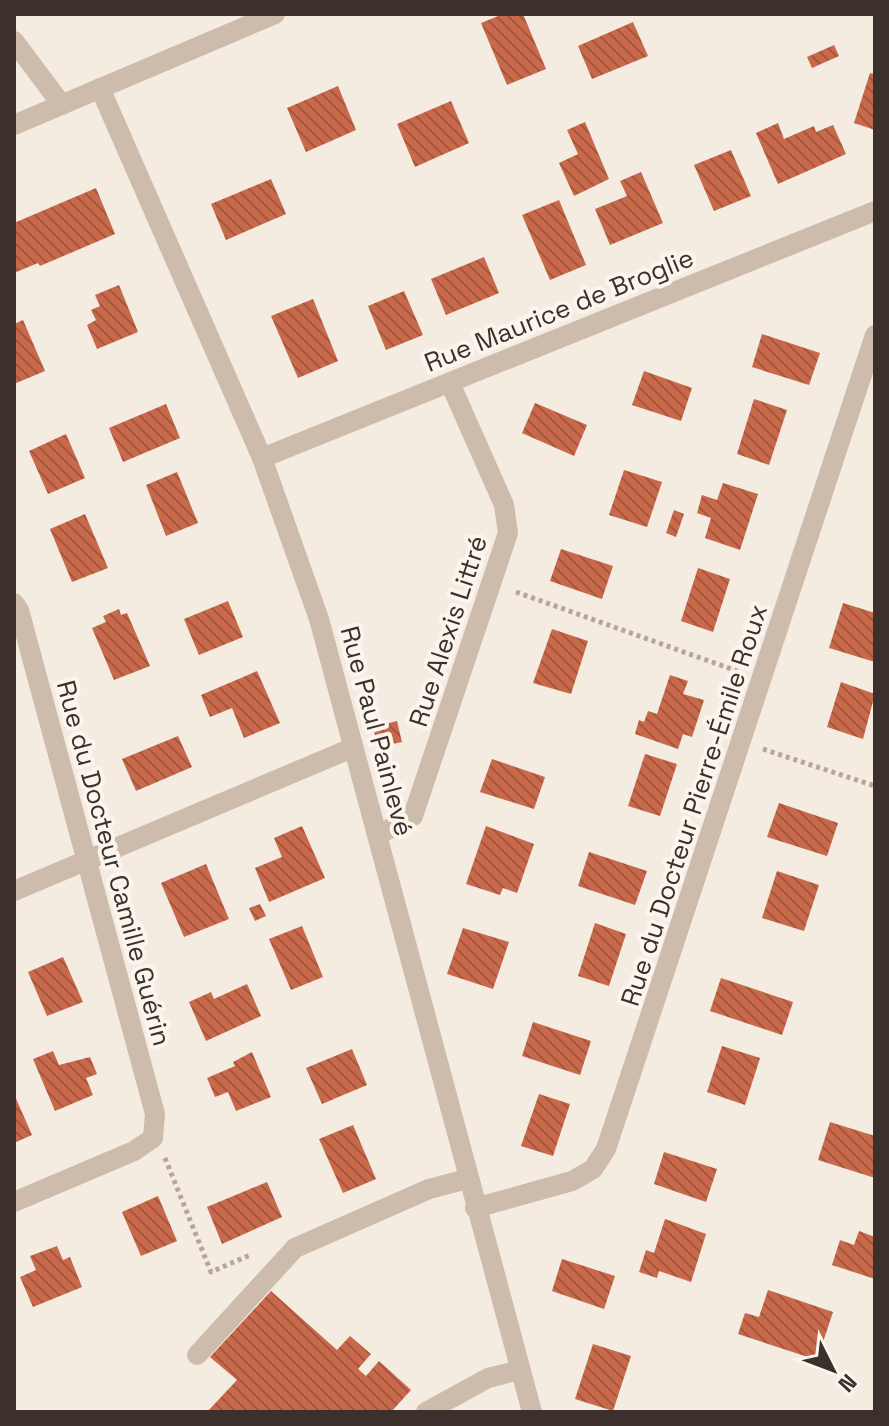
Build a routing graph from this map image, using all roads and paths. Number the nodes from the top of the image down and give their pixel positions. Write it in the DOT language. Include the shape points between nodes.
graph roads {
  1 [pos="275,14"];
  2 [pos="14,41"];
  3 [pos="100,88"];
  4 [pos="62,105"];
  5 [pos="14,125"];
  6 [pos="875,211"];
  7 [pos="875,335"];
  8 [pos="450,383"];
  9 [pos="262,458"];
  10 [pos="493,584"];
  11 [pos="14,603"];
  12 [pos="763,680"];
  13 [pos="743,742"];
  14 [pos="352,748"];
  15 [pos="875,786"];
  16 [pos="378,835"];
  17 [pos="85,861"];
  18 [pos="14,891"];
  19 [pos="153,1138"];
  20 [pos="467,1179"];
  21 [pos="14,1202"];
  22 [pos="475,1208"];
  23 [pos="288,1255"];
  24 [pos="197,1355"];
  25 [pos="520,1370"];
  26 [pos="426,1412"];
  27 [pos="532,1412"];
  1 -- 3 [label="street"];
  2 -- 4 [label="street"];
  3 -- 4 [label="street"];
  3 -- 9 [label="street, Rue Paul Painlevé"];
  4 -- 5 [label="street"];
  6 -- 8 [label="street, Rue Maurice de Broglie"];
  7 -- 12 [label="street, Rue du Docteur Pierre-Émile Roux"];
  8 -- 9 [label="street, Rue Maurice de Broglie"];
  8 -- 10 [label="street, Rue Alexis Littré" via="504,505 508,533"];
  9 -- 14 [label="street, Rue Paul Painlevé" via="319,619"];
  10 -- 12 [label="path"];
  10 -- 16 [label="street, Rue Alexis Littré" via="413,816"];
  11 -- 17 [label="street, Rue du Docteur Camille Guérin"];
  12 -- 13 [label="street, Rue du Docteur Pierre-Émile Roux"];
  13 -- 15 [label="path"];
  13 -- 22 [label="street, Rue du Docteur Pierre-Émile Roux" via="606,1149 593,1169 572,1181"];
  14 -- 16 [label="street, Rue Paul Painlevé"];
  14 -- 17 [label="street"];
  16 -- 20 [label="street, Rue Paul Painlevé"];
  17 -- 18 [label="street"];
  17 -- 19 [label="street, Rue du Docteur Camille Guérin" via="155,1114"];
  19 -- 21 [label="street"];
  19 -- 23 [label="path" via="211,1272 275,1244"];
  20 -- 22 [label="street, Rue Paul Painlevé"];
  20 -- 23 [label="street" via="429,1189"];
  22 -- 25 [label="street, Rue Paul Painlevé"];
  23 -- 24 [label="street"];
  25 -- 26 [label="street" via="488,1378"];
  25 -- 27 [label="street, Rue Paul Painlevé"];
}
